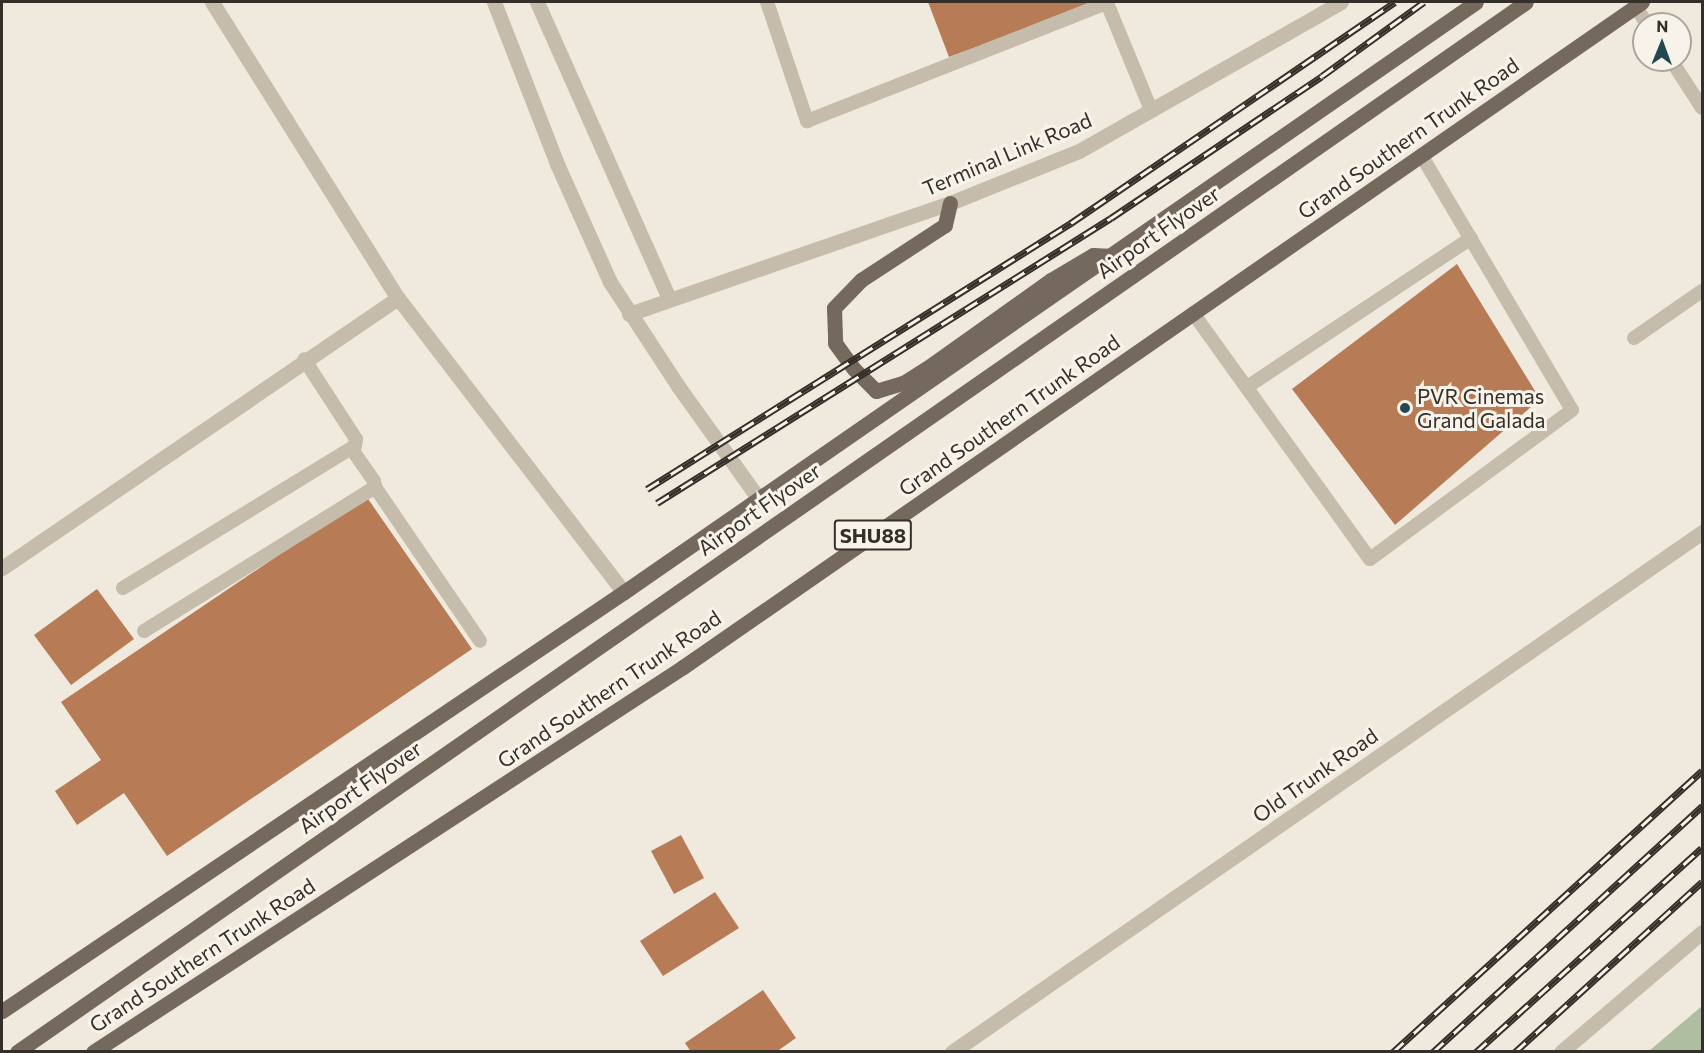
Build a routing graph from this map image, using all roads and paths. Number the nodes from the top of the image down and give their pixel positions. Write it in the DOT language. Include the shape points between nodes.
graph roads {
  1 [pos="212,2"];
  2 [pos="494,2"];
  3 [pos="537,2"];
  4 [pos="767,2"];
  5 [pos="1110,2"];
  6 [pos="1341,2"];
  7 [pos="1476,2"];
  8 [pos="1526,2"];
  9 [pos="1639,4"];
  10 [pos="1679,72"];
  11 [pos="1702,108"];
  12 [pos="1151,110"];
  13 [pos="1421,155"];
  14 [pos="950,203"];
  15 [pos="1471,238"];
  16 [pos="1113,256"];
  17 [pos="1702,291"];
  18 [pos="398,298"];
  19 [pos="669,299"];
  20 [pos="1193,313"];
  21 [pos="629,314"];
  22 [pos="1634,338"];
  23 [pos="304,359"];
  24 [pos="1247,387"];
  25 [pos="352,449"];
  26 [pos="375,487"];
  27 [pos="759,499"];
  28 [pos="1702,532"];
  29 [pos="2,568"];
  30 [pos="123,588"];
  31 [pos="624,592"];
  32 [pos="144,631"];
  33 [pos="480,641"];
  34 [pos="1702,932"];
  35 [pos="2,1011"];
  36 [pos="17,1052"];
  37 [pos="93,1052"];
  38 [pos="952,1052"];
  39 [pos="1561,1052"];
  1 -- 18 [label="street"];
  2 -- 21 [label="street" via="557,164 610,282"];
  3 -- 19 [label="street"];
  4 -- 5 [label="lane" via="807,121"];
  5 -- 12 [label="lane"];
  6 -- 12 [label="street, Terminal Link Road"];
  7 -- 16 [label="main road"];
  8 -- 36 [label="main road, Airport Flyover / SHU88"];
  9 -- 13 [label="main road, Grand Southern Trunk Road / SHU88"];
  10 -- 11 [label="lane"];
  12 -- 14 [label="street, Terminal Link Road" via="1079,151"];
  13 -- 15 [label="lane"];
  13 -- 20 [label="main road, Grand Southern Trunk Road / SHU88"];
  14 -- 16 [label="main road" via="945,225 861,280 834,308 835,343 876,391 903,383 927,368 1093,255"];
  14 -- 19 [label="street, Terminal Link Road"];
  15 -- 24 [label="lane"];
  15 -- 24 [label="lane" via="1572,411 1370,559"];
  16 -- 27 [label="main road"];
  17 -- 22 [label="lane"];
  18 -- 23 [label="street"];
  18 -- 31 [label="street"];
  19 -- 21 [label="street, Terminal Link Road"];
  20 -- 24 [label="lane"];
  20 -- 37 [label="main road, Grand Southern Trunk Road / SHU88" via="683,667"];
  21 -- 27 [label="street"];
  23 -- 25 [label="lane" via="356,439"];
  23 -- 29 [label="street"];
  25 -- 26 [label="lane"];
  25 -- 30 [label="lane"];
  26 -- 32 [label="lane"];
  26 -- 33 [label="lane"];
  27 -- 31 [label="main road"];
  28 -- 38 [label="street, Old Trunk Road"];
  31 -- 35 [label="main road"];
  34 -- 39 [label="street"];
}
